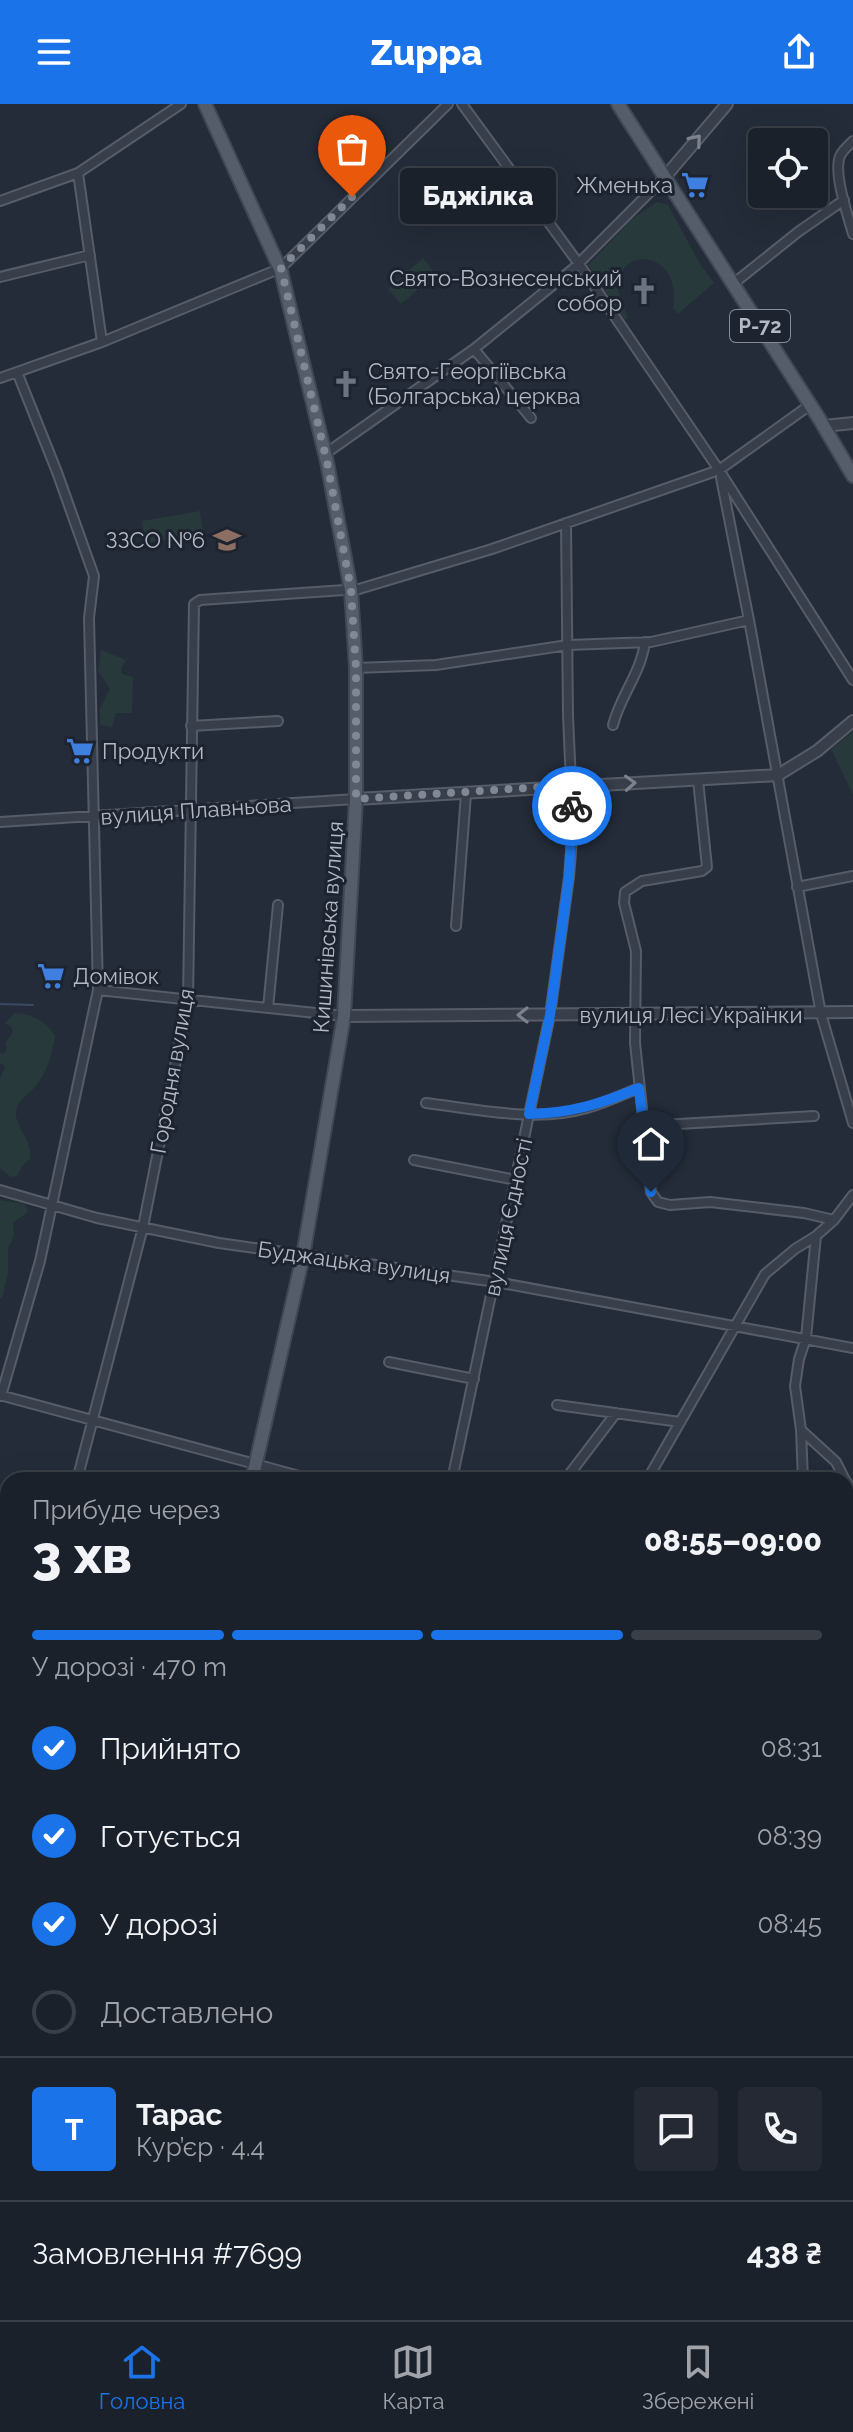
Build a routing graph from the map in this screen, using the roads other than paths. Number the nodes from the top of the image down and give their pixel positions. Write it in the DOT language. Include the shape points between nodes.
graph roads {
  1 [pos="181,104"];
  2 [pos="205,104"];
  3 [pos="448,104"];
  4 [pos="462,104"];
  5 [pos="618,104"];
  6 [pos="727,104"];
  7 [pos="853,141"];
  8 [pos="78,173"];
  9 [pos="665,177"];
  10 [pos="844,200"];
  11 [pos="0,201"];
  12 [pos="853,234"];
  13 [pos="90,255"];
  14 [pos="579,264"];
  15 [pos="281,268"];
  16 [pos="0,277"];
  17 [pos="733,284"];
  18 [pos="102,342"];
  19 [pos="474,349"];
  20 [pos="17,372"];
  21 [pos="0,378"];
  22 [pos="810,405"];
  23 [pos="531,418"];
  24 [pos="853,423"];
  25 [pos="824,426"];
  26 [pos="325,454"];
  27 [pos="719,470"];
  28 [pos="853,476"];
  29 [pos="566,523"];
  30 [pos="351,590"];
  31 [pos="749,620"];
  32 [pos="645,642"];
  33 [pos="568,645"];
  34 [pos="356,668"];
  35 [pos="853,680"];
  36 [pos="278,721"];
  37 [pos="853,721"];
  38 [pos="613,725"];
  39 [pos="191,726"];
  40 [pos="778,775"];
  41 [pos="698,780"];
  42 [pos="571,785"];
  43 [pos="466,794"];
  44 [pos="356,799"];
  45 [pos="191,811"];
  46 [pos="94,817"];
  47 [pos="0,822"];
  48 [pos="853,876"];
  49 [pos="797,887"];
  50 [pos="278,905"];
  51 [pos="456,926"];
  52 [pos="98,990"];
  53 [pos="188,1000"];
  54 [pos="268,1008"];
  55 [pos="853,1012"];
  56 [pos="821,1014"];
  57 [pos="550,1015"];
  58 [pos="637,1015"];
  59 [pos="344,1016"];
  60 [pos="639,1088"];
  61 [pos="426,1103"];
  62 [pos="529,1114"];
  63 [pos="814,1116"];
  64 [pos="853,1123"];
  65 [pos="645,1126"];
  66 [pos="414,1160"];
  67 [pos="516,1180"];
  68 [pos="0,1190"];
  69 [pos="853,1195"];
  70 [pos="52,1205"];
  71 [pos="834,1220"];
  72 [pos="143,1227"];
  73 [pos="816,1236"];
  74 [pos="303,1256"];
  75 [pos="496,1282"];
  76 [pos="734,1327"];
  77 [pos="806,1338"];
  78 [pos="853,1348"];
  79 [pos="389,1362"];
  80 [pos="474,1379"];
  81 [pos="1,1396"];
  82 [pos="557,1405"];
  83 [pos="616,1413"];
  84 [pos="94,1422"];
  85 [pos="680,1422"];
  86 [pos="801,1430"];
  87 [pos="256,1464"];
  88 [pos="79,1472"];
  89 [pos="254,1472"];
  90 [pos="285,1472"];
  91 [pos="454,1472"];
  92 [pos="571,1472"];
  93 [pos="652,1472"];
  94 [pos="803,1472"];
  95 [pos="841,1472"];
  1 -- 8 [label="street"];
  2 -- 15 [label="main road, Кишинівська вулиця"];
  3 -- 15 [label="street"];
  4 -- 14 [label="street"];
  5 -- 9 [label="main road, Р-72"];
  9 -- 6 [label="street, one-way"];
  7 -- 10 [label="street" via="839,164"];
  8 -- 11 [label="street"];
  8 -- 13 [label="street"];
  9 -- 14 [label="street"];
  9 -- 17 [label="main road, Р-72"];
  10 -- 12 [label="street"];
  10 -- 17 [label="street"];
  13 -- 16 [label="street"];
  13 -- 18 [label="street"];
  14 -- 19 [label="street"];
  14 -- 27 [label="street"];
  15 -- 18 [label="street"];
  15 -- 26 [label="main road, Кишинівська вулиця"];
  17 -- 22 [label="main road, Р-72"];
  18 -- 20 [label="street"];
  19 -- 23 [label="street"];
  19 -- 26 [label="street"];
  20 -- 21 [label="street"];
  20 -- 46 [label="street" via="91,564"];
  22 -- 25 [label="main road, Р-72"];
  22 -- 27 [label="street"];
  24 -- 25 [label="street"];
  25 -- 28 [label="main road, Р-72"];
  26 -- 30 [label="main road, Кишинівська вулиця"];
  27 -- 29 [label="street"];
  27 -- 31 [label="street"];
  27 -- 35 [label="street"];
  29 -- 30 [label="street"];
  29 -- 33 [label="street, вулиця Єдності"];
  30 -- 34 [label="main road, Кишинівська вулиця"];
  30 -- 39 [label="street, Городня вулиця" via="194,604"];
  31 -- 32 [label="street"];
  31 -- 40 [label="street"];
  32 -- 33 [label="street"];
  32 -- 38 [label="street"];
  33 -- 34 [label="street" via="436,665"];
  33 -- 42 [label="street, вулиця Єдності"];
  34 -- 44 [label="main road, Кишинівська вулиця"];
  36 -- 39 [label="street"];
  37 -- 40 [label="street, вулиця Плавньова"];
  39 -- 45 [label="street, Городня вулиця"];
  40 -- 41 [label="street, вулиця Плавньова"];
  40 -- 49 [label="street"];
  42 -- 41 [label="street, вулиця Плавньова, one-way"];
  41 -- 58 [label="street" via="707,867 642,881 625,892 636,951"];
  42 -- 43 [label="street, вулиця Плавньова"];
  42 -- 57 [label="street, вулиця Єдності" via="569,877"];
  43 -- 44 [label="street, вулиця Плавньова"];
  43 -- 51 [label="street"];
  44 -- 45 [label="street, вулиця Плавньова"];
  44 -- 59 [label="main road, Кишинівська вулиця"];
  45 -- 46 [label="street, вулиця Плавньова"];
  45 -- 53 [label="street, Городня вулиця"];
  46 -- 47 [label="street, вулиця Плавньова"];
  46 -- 52 [label="street"];
  48 -- 49 [label="street"];
  49 -- 56 [label="street"];
  50 -- 54 [label="street"];
  52 -- 53 [label="street, вулиця Лесі Українки"];
  52 -- 70 [label="street"];
  53 -- 54 [label="street, вулиця Лесі Українки"];
  53 -- 72 [label="street, Городня вулиця"];
  54 -- 59 [label="street, вулиця Лесі Українки"];
  55 -- 56 [label="street, вулиця Лесі Українки"];
  56 -- 58 [label="street, вулиця Лесі Українки"];
  56 -- 64 [label="street"];
  57 -- 58 [label="street, вулиця Лесі Українки"];
  57 -- 59 [label="street, вулиця Лесі Українки, one-way"];
  57 -- 62 [label="street, вулиця Єдності"];
  58 -- 60 [label="street"];
  59 -- 74 [label="main road, Кишинівська вулиця"];
  60 -- 62 [label="street" via="585,1109"];
  60 -- 65 [label="street"];
  61 -- 62 [label="street"];
  62 -- 67 [label="street, вулиця Єдності"];
  63 -- 65 [label="street"];
  65 -- 71 [label="street" via="651,1192 658,1202 710,1202"];
  66 -- 67 [label="street"];
  67 -- 75 [label="street, вулиця Єдності"];
  68 -- 70 [label="street, Буджацька вулиця"];
  69 -- 71 [label="street"];
  70 -- 72 [label="street, Буджацька вулиця"];
  70 -- 81 [label="street"];
  71 -- 73 [label="street"];
  72 -- 74 [label="street, Буджацька вулиця"];
  72 -- 84 [label="street, Городня вулиця"];
  73 -- 76 [label="street" via="765,1274"];
  73 -- 77 [label="street"];
  74 -- 75 [label="street, Буджацька вулиця"];
  74 -- 87 [label="main road, Кишинівська вулиця"];
  75 -- 76 [label="street, Буджацька вулиця"];
  75 -- 80 [label="street, вулиця Єдності"];
  76 -- 77 [label="street, Буджацька вулиця"];
  76 -- 85 [label="street"];
  77 -- 78 [label="street, Буджацька вулиця"];
  77 -- 86 [label="street" via="795,1386"];
  79 -- 80 [label="street"];
  80 -- 91 [label="street, вулиця Єдності"];
  81 -- 84 [label="street"];
  82 -- 83 [label="street"];
  83 -- 85 [label="street"];
  83 -- 92 [label="street"];
  84 -- 87 [label="street"];
  84 -- 88 [label="street, Городня вулиця"];
  85 -- 93 [label="street"];
  86 -- 94 [label="street"];
  86 -- 95 [label="street"];
  87 -- 89 [label="main road, Кишинівська вулиця"];
  87 -- 90 [label="street"];
}
